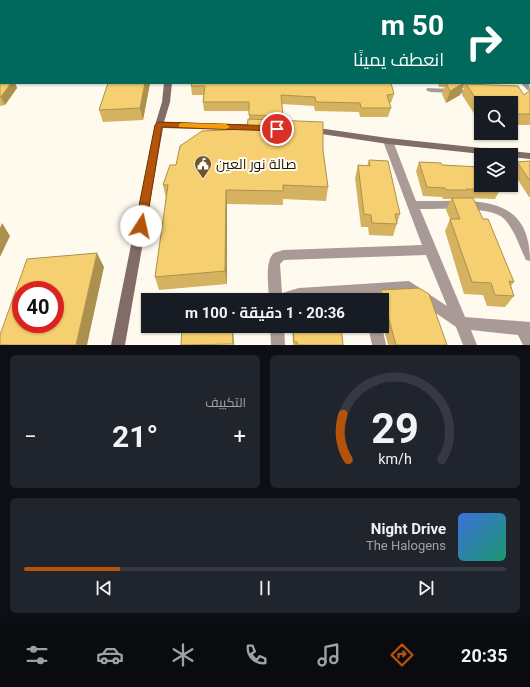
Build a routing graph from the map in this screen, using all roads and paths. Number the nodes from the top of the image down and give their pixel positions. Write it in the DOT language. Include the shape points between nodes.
graph roads {
  1 [pos="168,84"];
  2 [pos="430,90"];
  3 [pos="482,93"];
  4 [pos="159,125"];
  5 [pos="271,128"];
  6 [pos="302,130"];
  7 [pos="388,141"];
  8 [pos="530,156"];
  9 [pos="413,206"];
  10 [pos="430,250"];
  11 [pos="530,256"];
  12 [pos="276,293"];
  13 [pos="374,293"];
  14 [pos="461,323"];
  15 [pos="526,329"];
  16 [pos="277,333"];
  17 [pos="376,333"];
  18 [pos="118,345"];
  19 [pos="278,345"];
  20 [pos="379,345"];
  21 [pos="470,345"];
  22 [pos="530,345"];
  1 -- 4 [label="street"];
  2 -- 3 [label="street"];
  4 -- 5 [label="street"];
  4 -- 18 [label="street"];
  6 -- 7 [label="street"];
  7 -- 8 [label="street"];
  7 -- 9 [label="street"];
  9 -- 10 [label="street"];
  9 -- 11 [label="street" via="482,206 504,212"];
  10 -- 12 [label="street" via="283,255 278,257 274,264"];
  10 -- 14 [label="street"];
  13 -- 14 [label="street" via="409,287"];
  14 -- 15 [label="street"];
  14 -- 21 [label="street"];
  15 -- 22 [label="street"];
  16 -- 19 [label="street"];
  17 -- 20 [label="street"];
}
